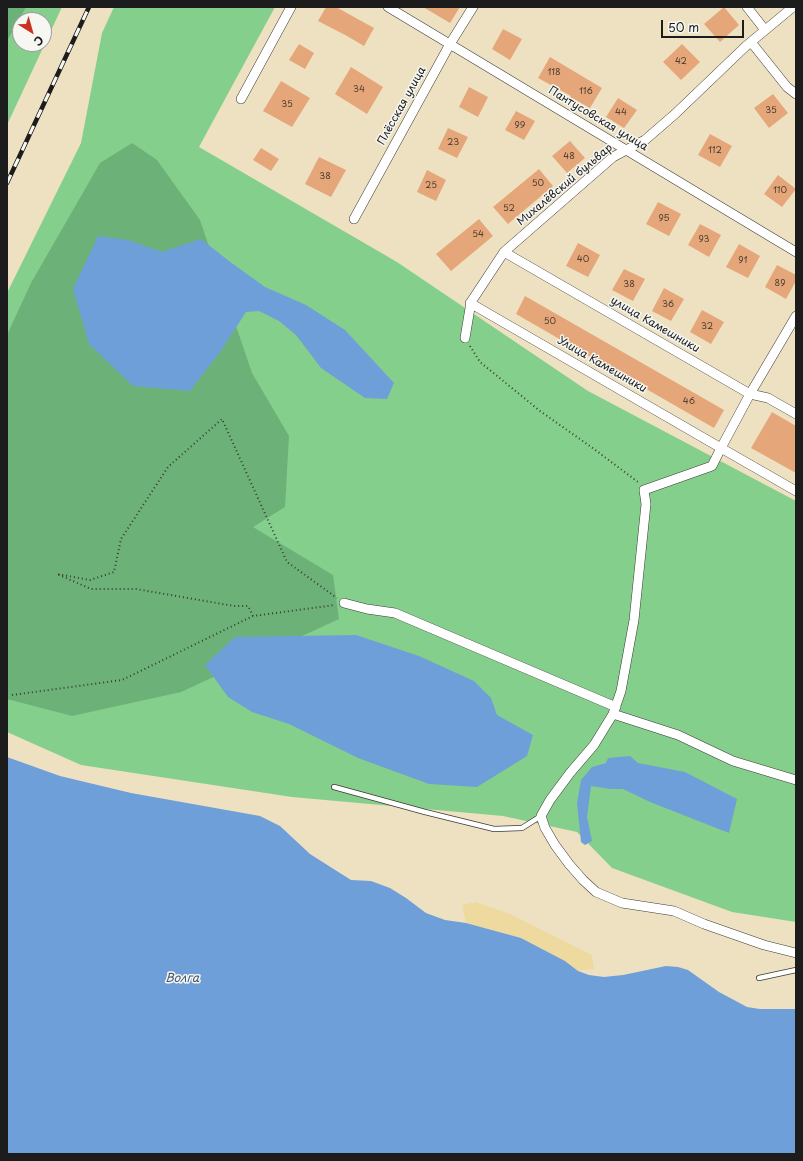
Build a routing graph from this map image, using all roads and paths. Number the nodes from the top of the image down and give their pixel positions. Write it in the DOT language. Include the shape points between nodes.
graph roads {
  1 [pos="291,7"];
  2 [pos="388,7"];
  3 [pos="473,7"];
  4 [pos="746,7"];
  5 [pos="793,7"];
  6 [pos="765,30"];
  7 [pos="750,42"];
  8 [pos="450,44"];
  9 [pos="796,94"];
  10 [pos="241,99"];
  11 [pos="626,150"];
  12 [pos="354,218"];
  13 [pos="504,252"];
  14 [pos="796,252"];
  15 [pos="470,304"];
  16 [pos="796,316"];
  17 [pos="465,338"];
  18 [pos="750,394"];
  19 [pos="796,414"];
  20 [pos="721,448"];
  21 [pos="644,490"];
  22 [pos="796,491"];
  23 [pos="344,604"];
  24 [pos="253,616"];
  25 [pos="12,695"];
  26 [pos="614,710"];
  27 [pos="796,780"];
  28 [pos="334,787"];
  29 [pos="542,816"];
  30 [pos="796,953"];
  31 [pos="796,970"];
  32 [pos="759,978"];
  1 -- 10 [label="street"];
  2 -- 8 [label="street, Пантусовская улица"];
  3 -- 8 [label="street, Плёсская улица"];
  4 -- 6 [label="street"];
  5 -- 6 [label="street, Михалёвский бульвар"];
  6 -- 7 [label="street, Михалёвский бульвар"];
  7 -- 9 [label="street"];
  7 -- 11 [label="street, Михалёвский бульвар" via="645,140"];
  8 -- 11 [label="street, Пантусовская улица"];
  8 -- 12 [label="street, Плёсская улица"];
  11 -- 13 [label="street, Михалёвский бульвар" via="613,157"];
  11 -- 14 [label="street, Пантусовская улица"];
  13 -- 15 [label="street, Михалёвский бульвар"];
  13 -- 18 [label="street, улица Камешники"];
  15 -- 17 [label="street, Михалёвский бульвар"];
  15 -- 20 [label="street, Улица Камешники"];
  16 -- 18 [label="street"];
  17 -- 21 [label="path" via="480,362 540,411 635,480"];
  18 -- 19 [label="street, улица Камешники" via="768,398"];
  18 -- 20 [label="street"];
  20 -- 21 [label="street" via="712,466"];
  20 -- 22 [label="street, Улица Камешники"];
  21 -- 26 [label="street" via="646,504 634,620 621,691"];
  23 -- 24 [label="path"];
  23 -- 24 [label="path" via="287,562 222,419 168,467 121,539 114,572 90,580 57,574 91,589 136,589 234,606 248,606"];
  23 -- 26 [label="street" via="395,613"];
  24 -- 25 [label="path" via="122,680"];
  26 -- 27 [label="street" via="678,735 733,761"];
  26 -- 29 [label="street" via="594,745 550,800"];
  28 -- 29 [label="lane" via="494,829 522,828"];
  29 -- 30 [label="street" via="545,828 555,845 596,892 622,903 674,911 764,945"];
  31 -- 32 [label="lane"];
}
